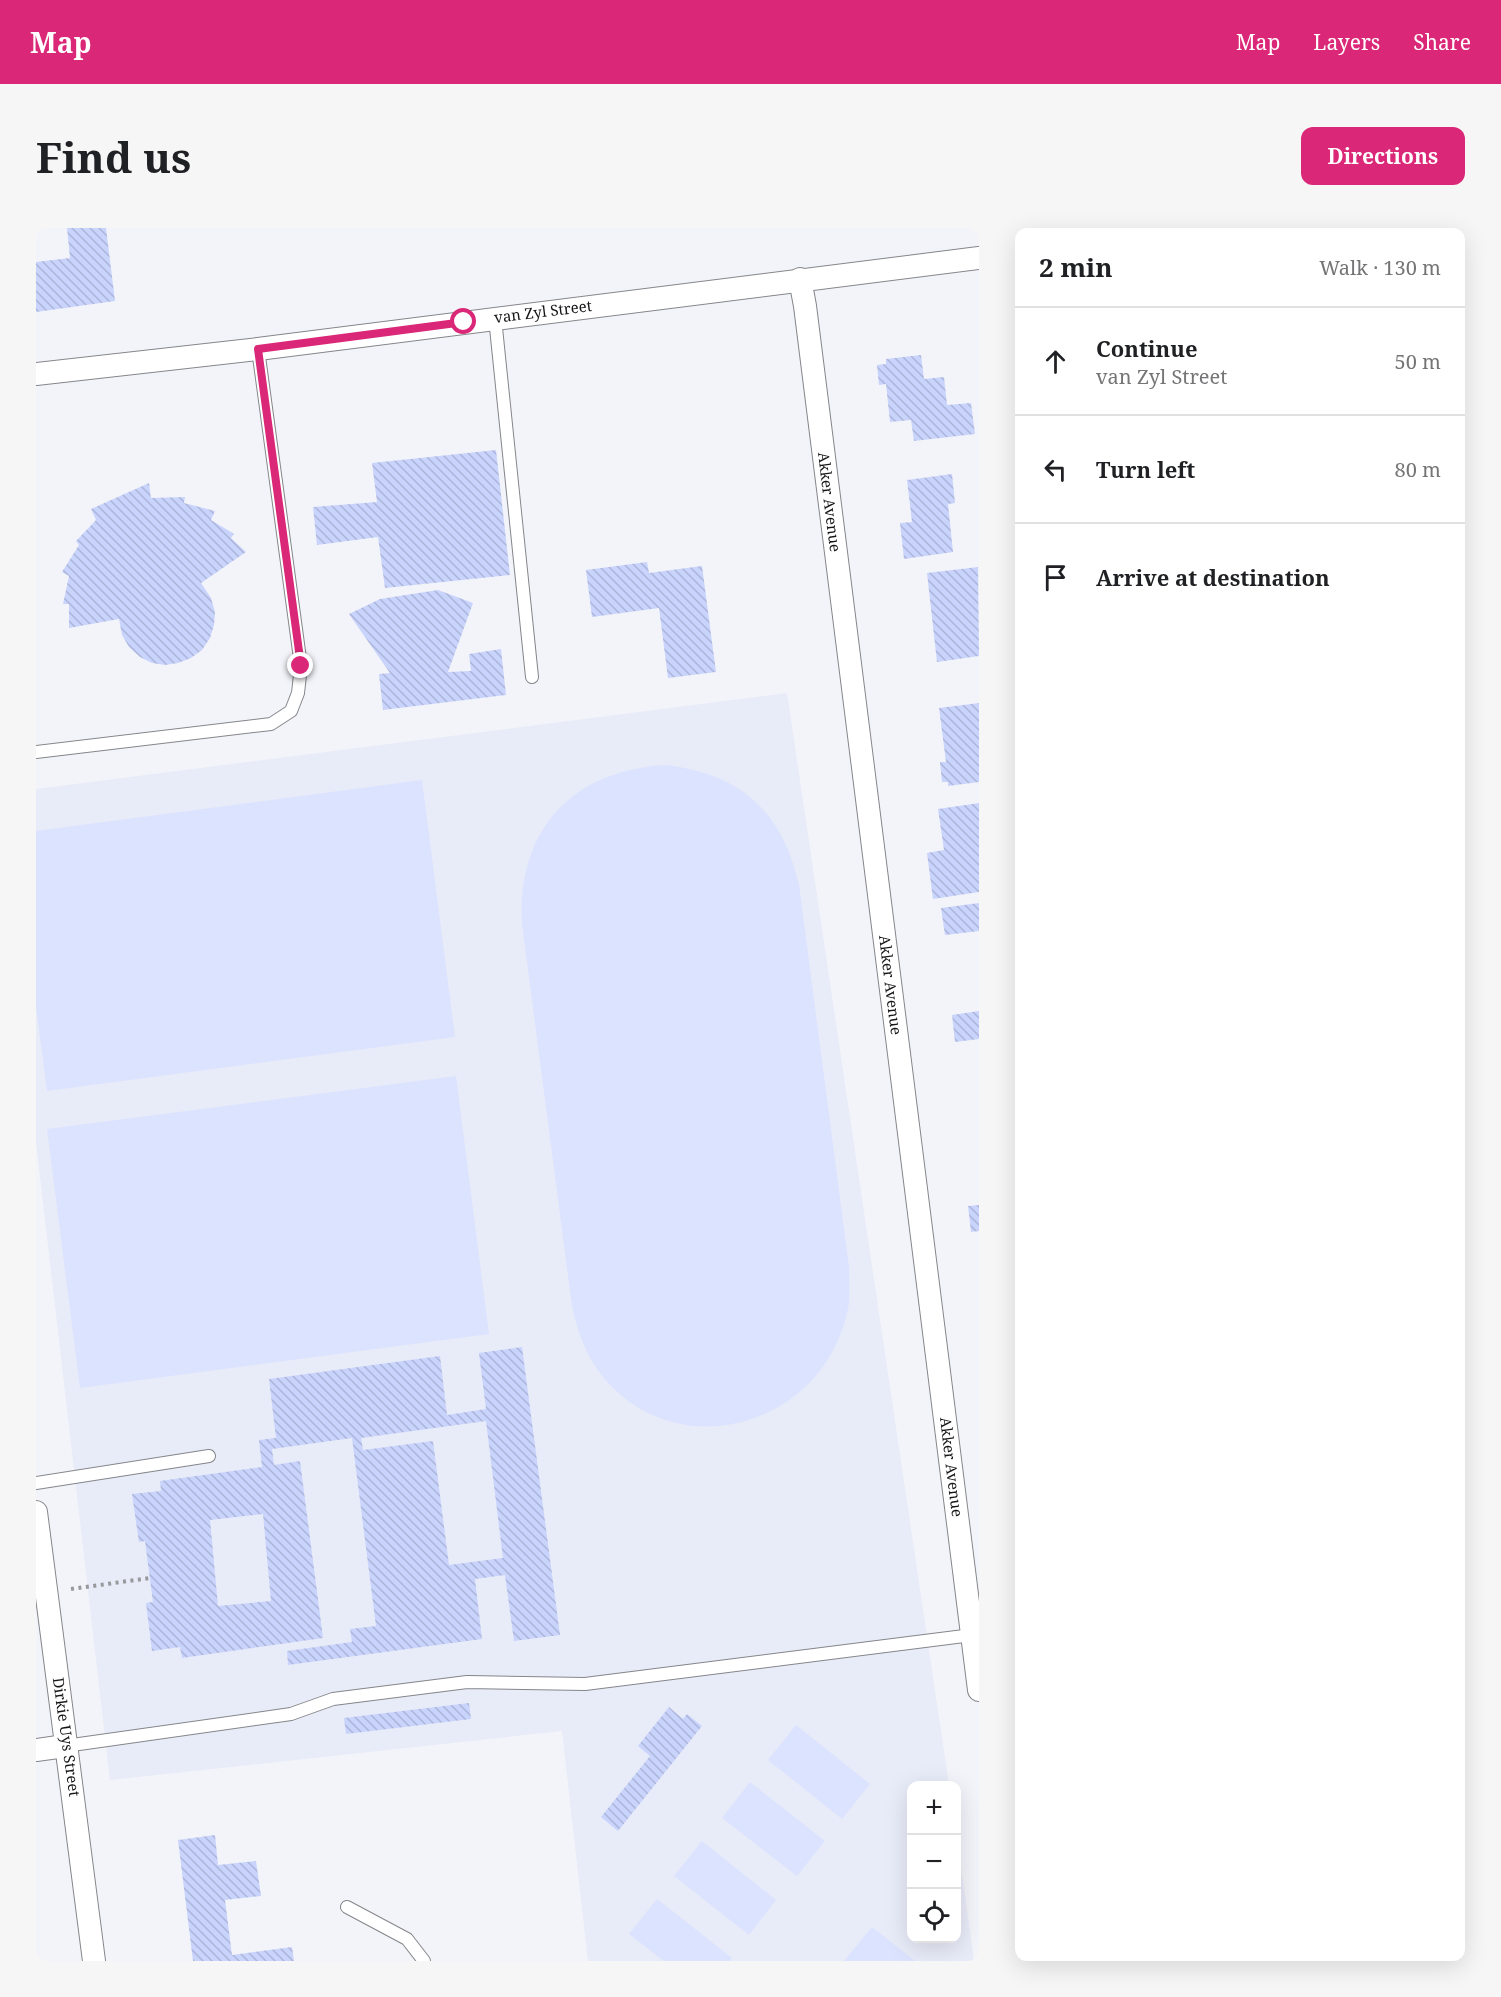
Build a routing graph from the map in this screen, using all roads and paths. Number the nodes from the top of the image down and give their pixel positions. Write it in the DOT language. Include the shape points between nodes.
graph roads {
  1 [pos="979,258"];
  2 [pos="800,279"];
  3 [pos="495,318"];
  4 [pos="258,349"];
  5 [pos="36,374"];
  6 [pos="532,677"];
  7 [pos="36,752"];
  8 [pos="209,1456"];
  9 [pos="36,1484"];
  10 [pos="36,1512"];
  11 [pos="150,1578"];
  12 [pos="46,1590"];
  13 [pos="976,1635"];
  14 [pos="979,1690"];
  15 [pos="65,1746"];
  16 [pos="36,1750"];
  17 [pos="347,1907"];
  18 [pos="94,1961"];
  19 [pos="424,1961"];
  1 -- 2 [label="street, van Zyl Street"];
  2 -- 3 [label="street, van Zyl Street"];
  2 -- 13 [label="street, Akker Avenue"];
  3 -- 4 [label="street, van Zyl Street"];
  3 -- 6 [label="lane"];
  4 -- 5 [label="street, van Zyl Street"];
  4 -- 7 [label="lane" via="301,666 291,711 271,724"];
  8 -- 9 [label="lane"];
  10 -- 12 [label="street, Dirkie Uys Street"];
  11 -- 12 [label="path"];
  12 -- 15 [label="street, Dirkie Uys Street"];
  13 -- 14 [label="street, Akker Avenue"];
  13 -- 15 [label="lane" via="585,1684 467,1682 333,1699 291,1714"];
  15 -- 16 [label="street"];
  15 -- 18 [label="street, Dirkie Uys Street"];
  17 -- 19 [label="lane" via="407,1939"];
}
